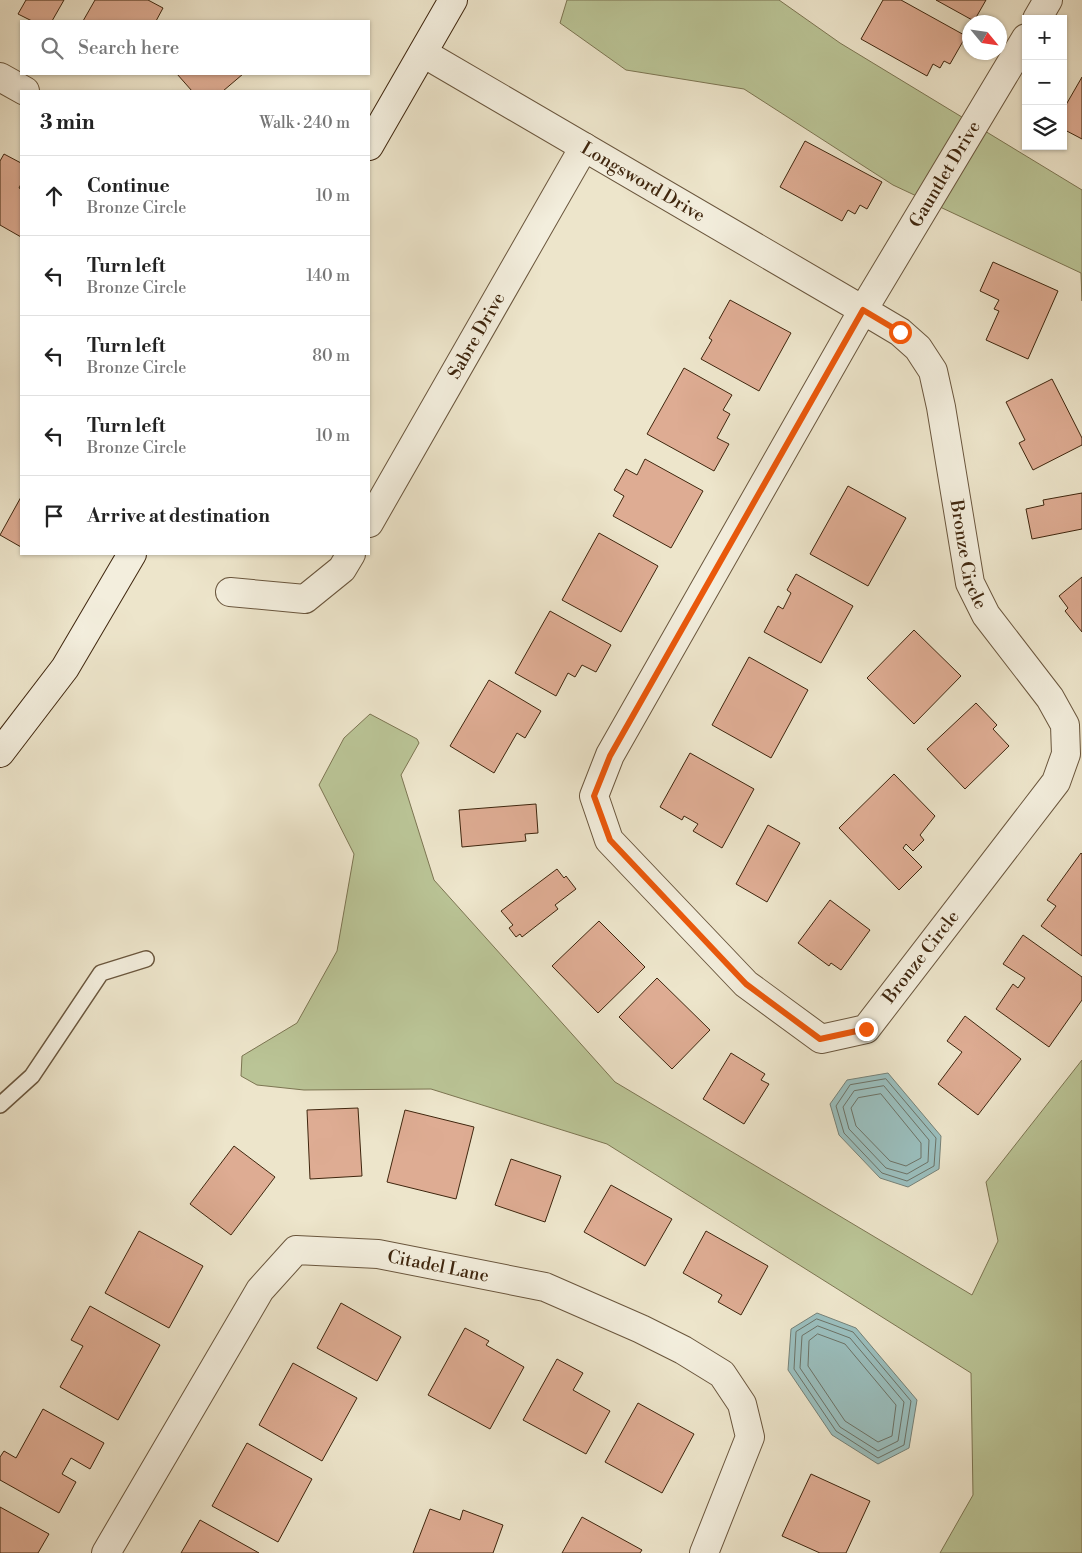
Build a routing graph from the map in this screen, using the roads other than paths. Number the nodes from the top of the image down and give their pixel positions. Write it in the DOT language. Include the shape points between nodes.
graph roads {
  1 [pos="453,0"];
  2 [pos="1048,0"];
  3 [pos="1039,15"];
  4 [pos="1022,45"];
  5 [pos="422,53"];
  6 [pos="0,77"];
  7 [pos="23,90"];
  8 [pos="370,144"];
  9 [pos="584,147"];
  10 [pos="863,310"];
  11 [pos="370,521"];
  12 [pos="131,555"];
  13 [pos="350,555"];
  14 [pos="230,592"];
  15 [pos="0,753"];
  16 [pos="146,959"];
  17 [pos="0,1105"];
  18 [pos="106,1553"];
  19 [pos="704,1553"];
  1 -- 5 [label="street"];
  2 -- 3 [label="street"];
  4 -- 10 [label="street, Gauntlet Drive"];
  5 -- 8 [label="street"];
  5 -- 9 [label="street, Longsword Drive"];
  6 -- 7 [label="street"];
  9 -- 10 [label="street, Longsword Drive"];
  9 -- 11 [label="street, Sabre Drive"];
  10 -- 10 [label="street, Bronze Circle" via="900,332 918,348 933,371 970,583 986,615 1050,698 1065,725 1066,754 1056,782 866,1029 820,1039 746,984 610,840 594,796 610,756"];
  12 -- 15 [label="street" via="65,668"];
  13 -- 14 [label="street" via="342,569 305,599"];
  16 -- 17 [label="lane" via="101,973 32,1076"];
  18 -- 19 [label="street, Citadel Lane" via="260,1290 296,1250 378,1254 545,1287 641,1329 722,1374 742,1404 750,1437"];
}
